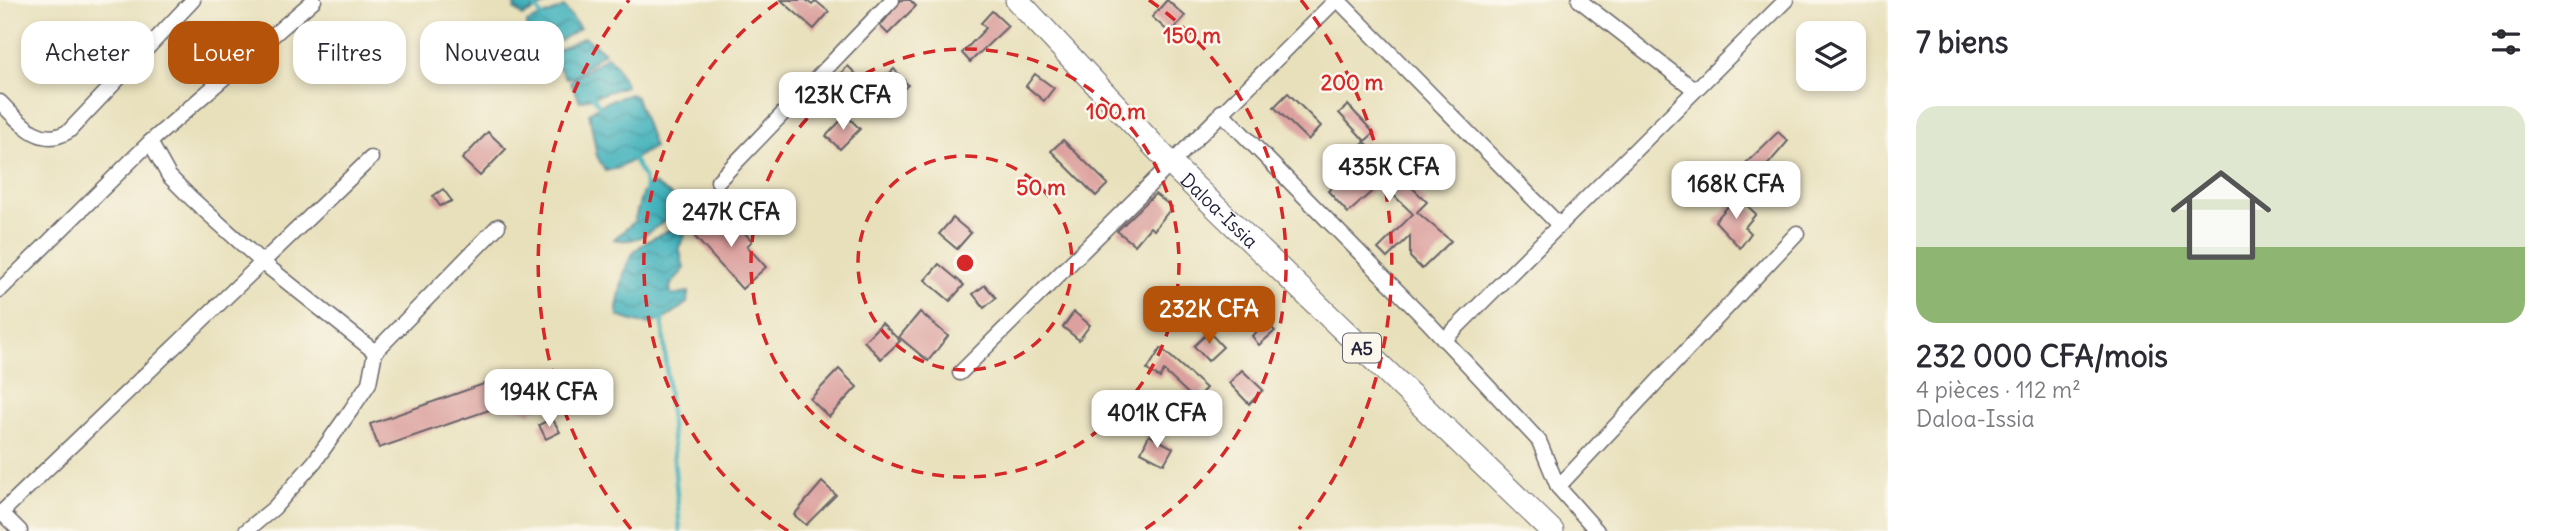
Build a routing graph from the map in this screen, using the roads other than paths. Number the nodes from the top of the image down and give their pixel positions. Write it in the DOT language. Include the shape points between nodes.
graph roads {
  1 [pos="193,0"];
  2 [pos="314,0"];
  3 [pos="892,0"];
  4 [pos="1017,0"];
  5 [pos="1337,0"];
  6 [pos="1579,0"];
  7 [pos="1786,0"];
  8 [pos="1695,90"];
  9 [pos="0,102"];
  10 [pos="1221,112"];
  11 [pos="150,142"];
  12 [pos="371,158"];
  13 [pos="1171,164"];
  14 [pos="718,181"];
  15 [pos="498,226"];
  16 [pos="1559,226"];
  17 [pos="1797,233"];
  18 [pos="262,262"];
  19 [pos="0,290"];
  20 [pos="1444,340"];
  21 [pos="374,352"];
  22 [pos="960,373"];
  23 [pos="1558,486"];
  24 [pos="1,514"];
  25 [pos="20,531"];
  26 [pos="246,531"];
  27 [pos="1552,531"];
  28 [pos="1597,531"];
  1 -- 9 [label="street" via="59,137 48,139 33,131"];
  2 -- 11 [label="street"];
  3 -- 14 [label="street"];
  4 -- 13 [label="main road, Daloa-Issia / A5"];
  5 -- 10 [label="street"];
  5 -- 16 [label="street"];
  6 -- 8 [label="street"];
  7 -- 8 [label="street"];
  8 -- 16 [label="street"];
  10 -- 13 [label="street"];
  10 -- 20 [label="street"];
  11 -- 18 [label="street" via="169,176"];
  11 -- 19 [label="street"];
  12 -- 18 [label="street"];
  13 -- 22 [label="street"];
  13 -- 27 [label="main road, Daloa-Issia / A5"];
  15 -- 21 [label="street"];
  16 -- 20 [label="street"];
  17 -- 23 [label="street"];
  18 -- 21 [label="street"];
  18 -- 24 [label="street"];
  20 -- 23 [label="street" via="1539,441"];
  21 -- 26 [label="street" via="369,383 315,461 274,508"];
  23 -- 28 [label="street"];
  24 -- 25 [label="street"];
}
